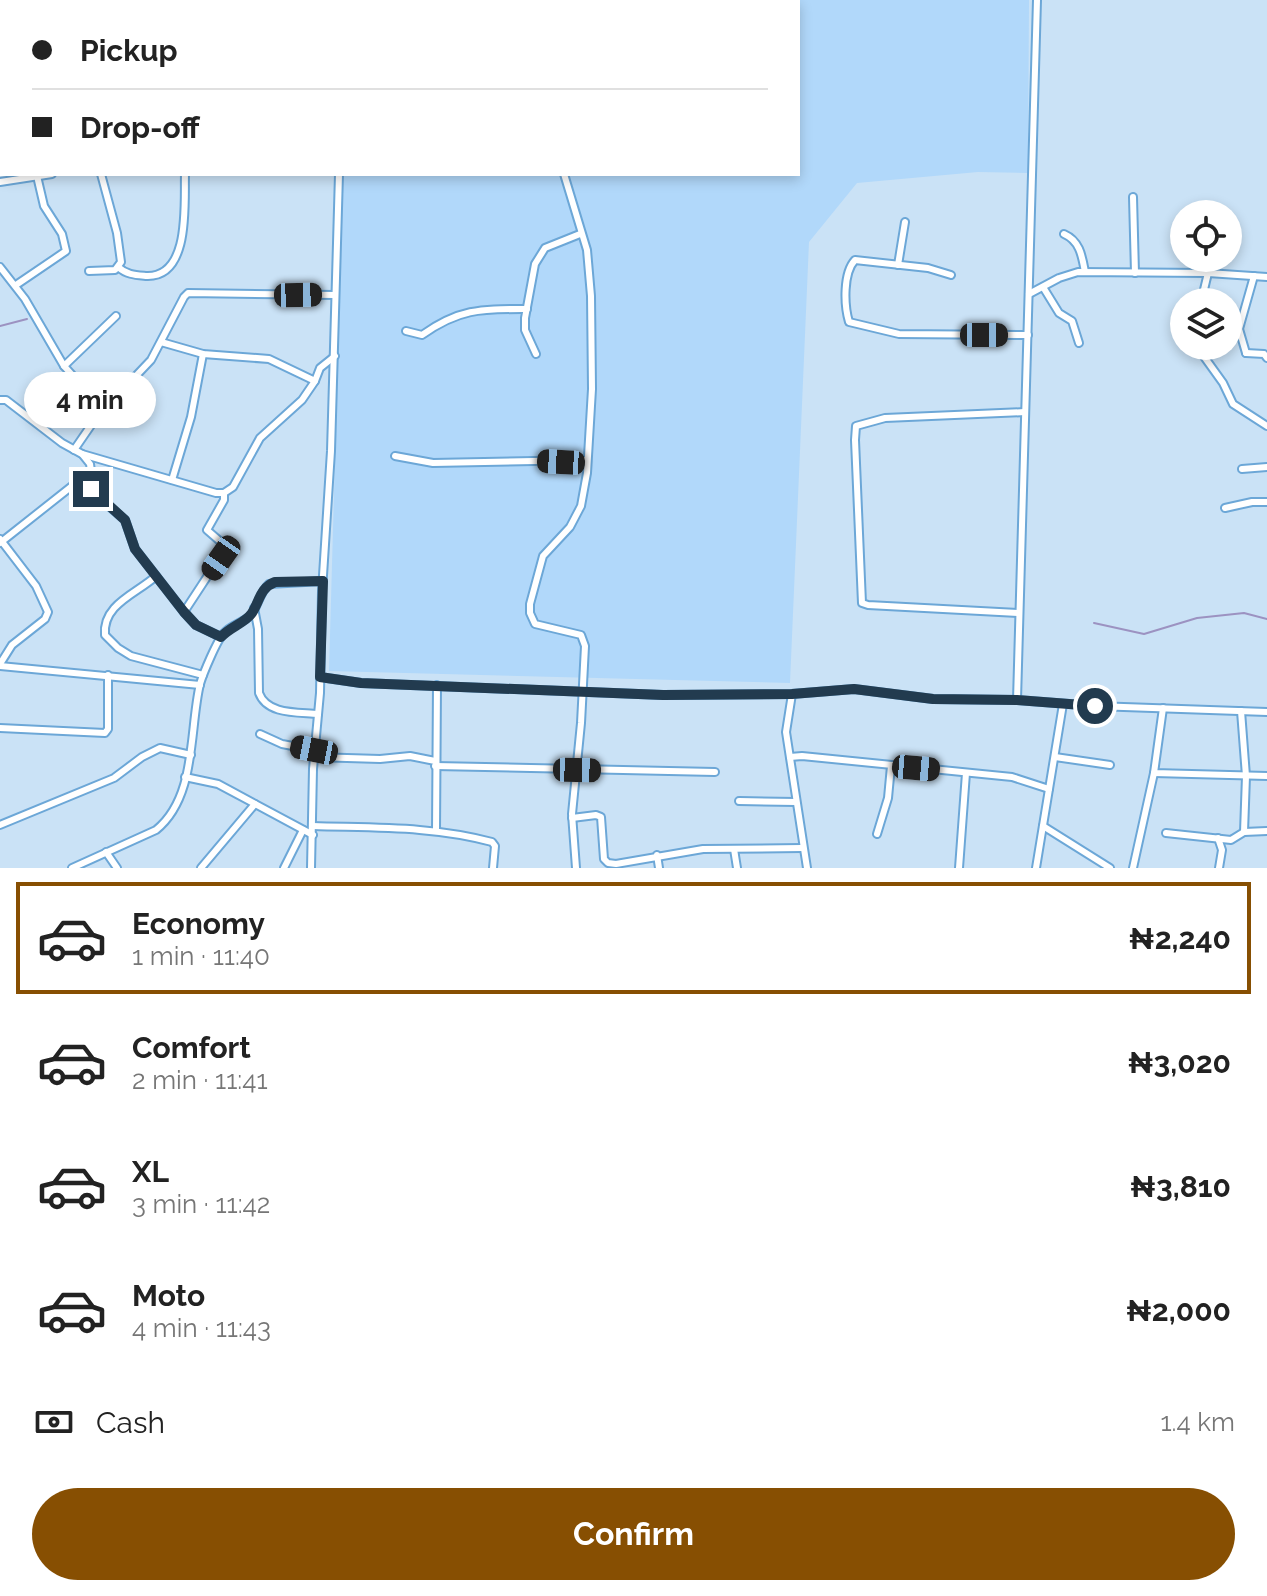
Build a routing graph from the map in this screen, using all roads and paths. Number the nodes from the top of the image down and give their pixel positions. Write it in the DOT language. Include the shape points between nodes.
graph roads {
  1 [pos="1037,0"];
  2 [pos="37,176"];
  3 [pos="102,176"];
  4 [pos="185,176"];
  5 [pos="339,176"];
  6 [pos="564,176"];
  7 [pos="0,182"];
  8 [pos="1133,197"];
  9 [pos="905,222"];
  10 [pos="580,234"];
  11 [pos="1064,234"];
  12 [pos="898,265"];
  13 [pos="0,267"];
  14 [pos="118,267"];
  15 [pos="89,271"];
  16 [pos="1085,272"];
  17 [pos="1135,273"];
  18 [pos="1208,273"];
  19 [pos="951,275"];
  20 [pos="1254,276"];
  21 [pos="1267,277"];
  22 [pos="16,285"];
  23 [pos="1043,287"];
  24 [pos="1204,288"];
  25 [pos="1029,294"];
  26 [pos="335,295"];
  27 [pos="527,309"];
  28 [pos="116,316"];
  29 [pos="406,331"];
  30 [pos="1028,335"];
  31 [pos="161,342"];
  32 [pos="1079,343"];
  33 [pos="203,354"];
  34 [pos="536,354"];
  35 [pos="335,356"];
  36 [pos="1267,358"];
  37 [pos="1206,360"];
  38 [pos="64,366"];
  39 [pos="315,381"];
  40 [pos="0,400"];
  41 [pos="104,410"];
  42 [pos="1025,412"];
  43 [pos="1267,426"];
  44 [pos="74,450"];
  45 [pos="82,454"];
  46 [pos="395,456"];
  47 [pos="587,460"];
  48 [pos="1267,467"];
  49 [pos="1242,469"];
  50 [pos="85,476"];
  51 [pos="172,480"];
  52 [pos="224,493"];
  53 [pos="1267,502"];
  54 [pos="1225,508"];
  55 [pos="1,541"];
  56 [pos="156,576"];
  57 [pos="323,581"];
  58 [pos="254,608"];
  59 [pos="184,612"];
  60 [pos="1018,613"];
  61 [pos="221,637"];
  62 [pos="0,665"];
  63 [pos="108,675"];
  64 [pos="203,675"];
  65 [pos="320,677"];
  66 [pos="200,685"];
  67 [pos="437,685"];
  68 [pos="581,693"];
  69 [pos="792,694"];
  70 [pos="1017,700"];
  71 [pos="1063,704"];
  72 [pos="1163,708"];
  73 [pos="1241,711"];
  74 [pos="1267,712"];
  75 [pos="318,714"];
  76 [pos="0,728"];
  77 [pos="260,734"];
  78 [pos="790,753"];
  79 [pos="314,754"];
  80 [pos="191,755"];
  81 [pos="1055,757"];
  82 [pos="435,763"];
  83 [pos="1110,765"];
  84 [pos="891,766"];
  85 [pos="577,770"];
  86 [pos="715,772"];
  87 [pos="966,773"];
  88 [pos="1154,773"];
  89 [pos="1246,776"];
  90 [pos="1267,776"];
  91 [pos="185,777"];
  92 [pos="1049,789"];
  93 [pos="739,801"];
  94 [pos="796,802"];
  95 [pos="255,804"];
  96 [pos="572,818"];
  97 [pos="0,825"];
  98 [pos="313,826"];
  99 [pos="1043,826"];
  100 [pos="303,830"];
  101 [pos="436,831"];
  102 [pos="1267,831"];
  103 [pos="1244,832"];
  104 [pos="1166,833"];
  105 [pos="877,834"];
  106 [pos="313,835"];
  107 [pos="1218,838"];
  108 [pos="802,848"];
  109 [pos="734,849"];
  110 [pos="106,852"];
  111 [pos="657,855"];
  112 [pos="205,867"];
  113 [pos="72,868"];
  114 [pos="117,868"];
  115 [pos="284,868"];
  116 [pos="311,868"];
  117 [pos="493,868"];
  118 [pos="576,868"];
  119 [pos="659,868"];
  120 [pos="737,868"];
  121 [pos="807,868"];
  122 [pos="959,868"];
  123 [pos="1036,868"];
  124 [pos="1110,868"];
  125 [pos="1133,868"];
  126 [pos="1219,868"];
  1 -- 25 [label="street"];
  2 -- 7 [label="street"];
  2 -- 22 [label="street" via="44,206 66,251"];
  3 -- 14 [label="street" via="120,249"];
  4 -- 14 [label="street" via="183,237 172,262 152,276"];
  5 -- 26 [label="street"];
  6 -- 10 [label="street"];
  8 -- 17 [label="street"];
  9 -- 12 [label="street"];
  10 -- 27 [label="street" via="545,248 535,264"];
  10 -- 47 [label="street" via="587,250 591,296"];
  11 -- 16 [label="street" via="1081,253"];
  12 -- 19 [label="street"];
  12 -- 30 [label="street" via="859,259 852,263 849,322 899,334"];
  13 -- 22 [label="street"];
  14 -- 15 [label="street"];
  16 -- 17 [label="street"];
  16 -- 23 [label="street"];
  17 -- 18 [label="street"];
  18 -- 20 [label="street"];
  18 -- 24 [label="street"];
  20 -- 21 [label="street"];
  20 -- 36 [label="street" via="1239,329 1246,353"];
  22 -- 38 [label="street"];
  23 -- 25 [label="street"];
  23 -- 32 [label="street" via="1059,313 1072,321"];
  25 -- 30 [label="street"];
  26 -- 31 [label="street" via="188,293"];
  26 -- 35 [label="street"];
  27 -- 29 [label="street" via="461,313 422,335"];
  27 -- 34 [label="street" via="525,330"];
  28 -- 38 [label="street"];
  30 -- 42 [label="street"];
  31 -- 33 [label="street"];
  31 -- 41 [label="street"];
  33 -- 39 [label="street" via="269,359"];
  33 -- 51 [label="street"];
  35 -- 39 [label="street" via="320,368"];
  35 -- 57 [label="street"];
  37 -- 43 [label="street" via="1233,404"];
  38 -- 41 [label="street"];
  39 -- 52 [label="street" via="260,438 233,487"];
  40 -- 44 [label="street"];
  41 -- 44 [label="street"];
  42 -- 60 [label="street"];
  42 -- 60 [label="street" via="885,418 856,426 855,440 862,603"];
  44 -- 45 [label="street"];
  45 -- 50 [label="street" via="91,471"];
  45 -- 51 [label="street"];
  46 -- 47 [label="street" via="446,463"];
  47 -- 68 [label="street" via="581,506 543,556 530,613 535,624 581,635"];
  48 -- 49 [label="street"];
  50 -- 55 [label="street"];
  50 -- 56 [label="street" via="96,495 125,520 135,549"];
  51 -- 52 [label="street"];
  52 -- 59 [label="street" via="207,530 222,543 222,554"];
  53 -- 54 [label="street"];
  55 -- 62 [label="street" via="36,586 48,612 12,645"];
  56 -- 59 [label="street"];
  56 -- 64 [label="street" via="121,600 105,624 105,635 131,656"];
  57 -- 58 [label="street" via="269,584"];
  57 -- 65 [label="street"];
  58 -- 61 [label="street"];
  58 -- 75 [label="street" via="262,701 286,711"];
  59 -- 61 [label="street" via="196,625"];
  60 -- 70 [label="street"];
  61 -- 64 [label="street"];
  62 -- 63 [label="street"];
  63 -- 66 [label="street"];
  63 -- 76 [label="street" via="105,733"];
  64 -- 66 [label="street"];
  65 -- 67 [label="street"];
  65 -- 75 [label="street"];
  66 -- 80 [label="street"];
  67 -- 68 [label="street"];
  67 -- 82 [label="street"];
  68 -- 69 [label="street"];
  68 -- 85 [label="street"];
  69 -- 70 [label="street" via="854,689 933,699"];
  69 -- 78 [label="street" via="786,732"];
  70 -- 71 [label="street"];
  71 -- 72 [label="street"];
  71 -- 81 [label="street"];
  72 -- 73 [label="street"];
  72 -- 88 [label="street"];
  73 -- 74 [label="street"];
  73 -- 89 [label="street"];
  75 -- 79 [label="street"];
  77 -- 79 [label="street"];
  78 -- 84 [label="street"];
  78 -- 94 [label="street"];
  79 -- 82 [label="street" via="410,756"];
  79 -- 98 [label="street"];
  80 -- 91 [label="street"];
  80 -- 97 [label="street" via="160,748 114,778"];
  81 -- 83 [label="street"];
  81 -- 92 [label="street"];
  82 -- 85 [label="street"];
  82 -- 101 [label="street"];
  84 -- 87 [label="street"];
  84 -- 105 [label="street"];
  85 -- 86 [label="street"];
  85 -- 96 [label="street"];
  87 -- 92 [label="street" via="1012,777"];
  87 -- 122 [label="street"];
  88 -- 89 [label="street"];
  88 -- 125 [label="street"];
  89 -- 90 [label="street"];
  89 -- 103 [label="street"];
  91 -- 95 [label="street" via="218,784"];
  91 -- 110 [label="street" via="167,821"];
  92 -- 99 [label="street"];
  93 -- 94 [label="street"];
  94 -- 108 [label="street"];
  95 -- 100 [label="street"];
  95 -- 112 [label="street"];
  96 -- 111 [label="street" via="601,817 606,862"];
  96 -- 118 [label="street"];
  98 -- 101 [label="street"];
  98 -- 106 [label="street"];
  99 -- 123 [label="street"];
  99 -- 124 [label="street"];
  100 -- 106 [label="street"];
  100 -- 115 [label="street"];
  101 -- 117 [label="street" via="492,842"];
  102 -- 103 [label="street"];
  103 -- 107 [label="street" via="1231,840"];
  104 -- 107 [label="street"];
  106 -- 116 [label="street"];
  107 -- 126 [label="street"];
  108 -- 109 [label="street"];
  108 -- 121 [label="street"];
  109 -- 111 [label="street"];
  109 -- 120 [label="street"];
  110 -- 113 [label="street"];
  110 -- 114 [label="street"];
  111 -- 119 [label="street"];
}
